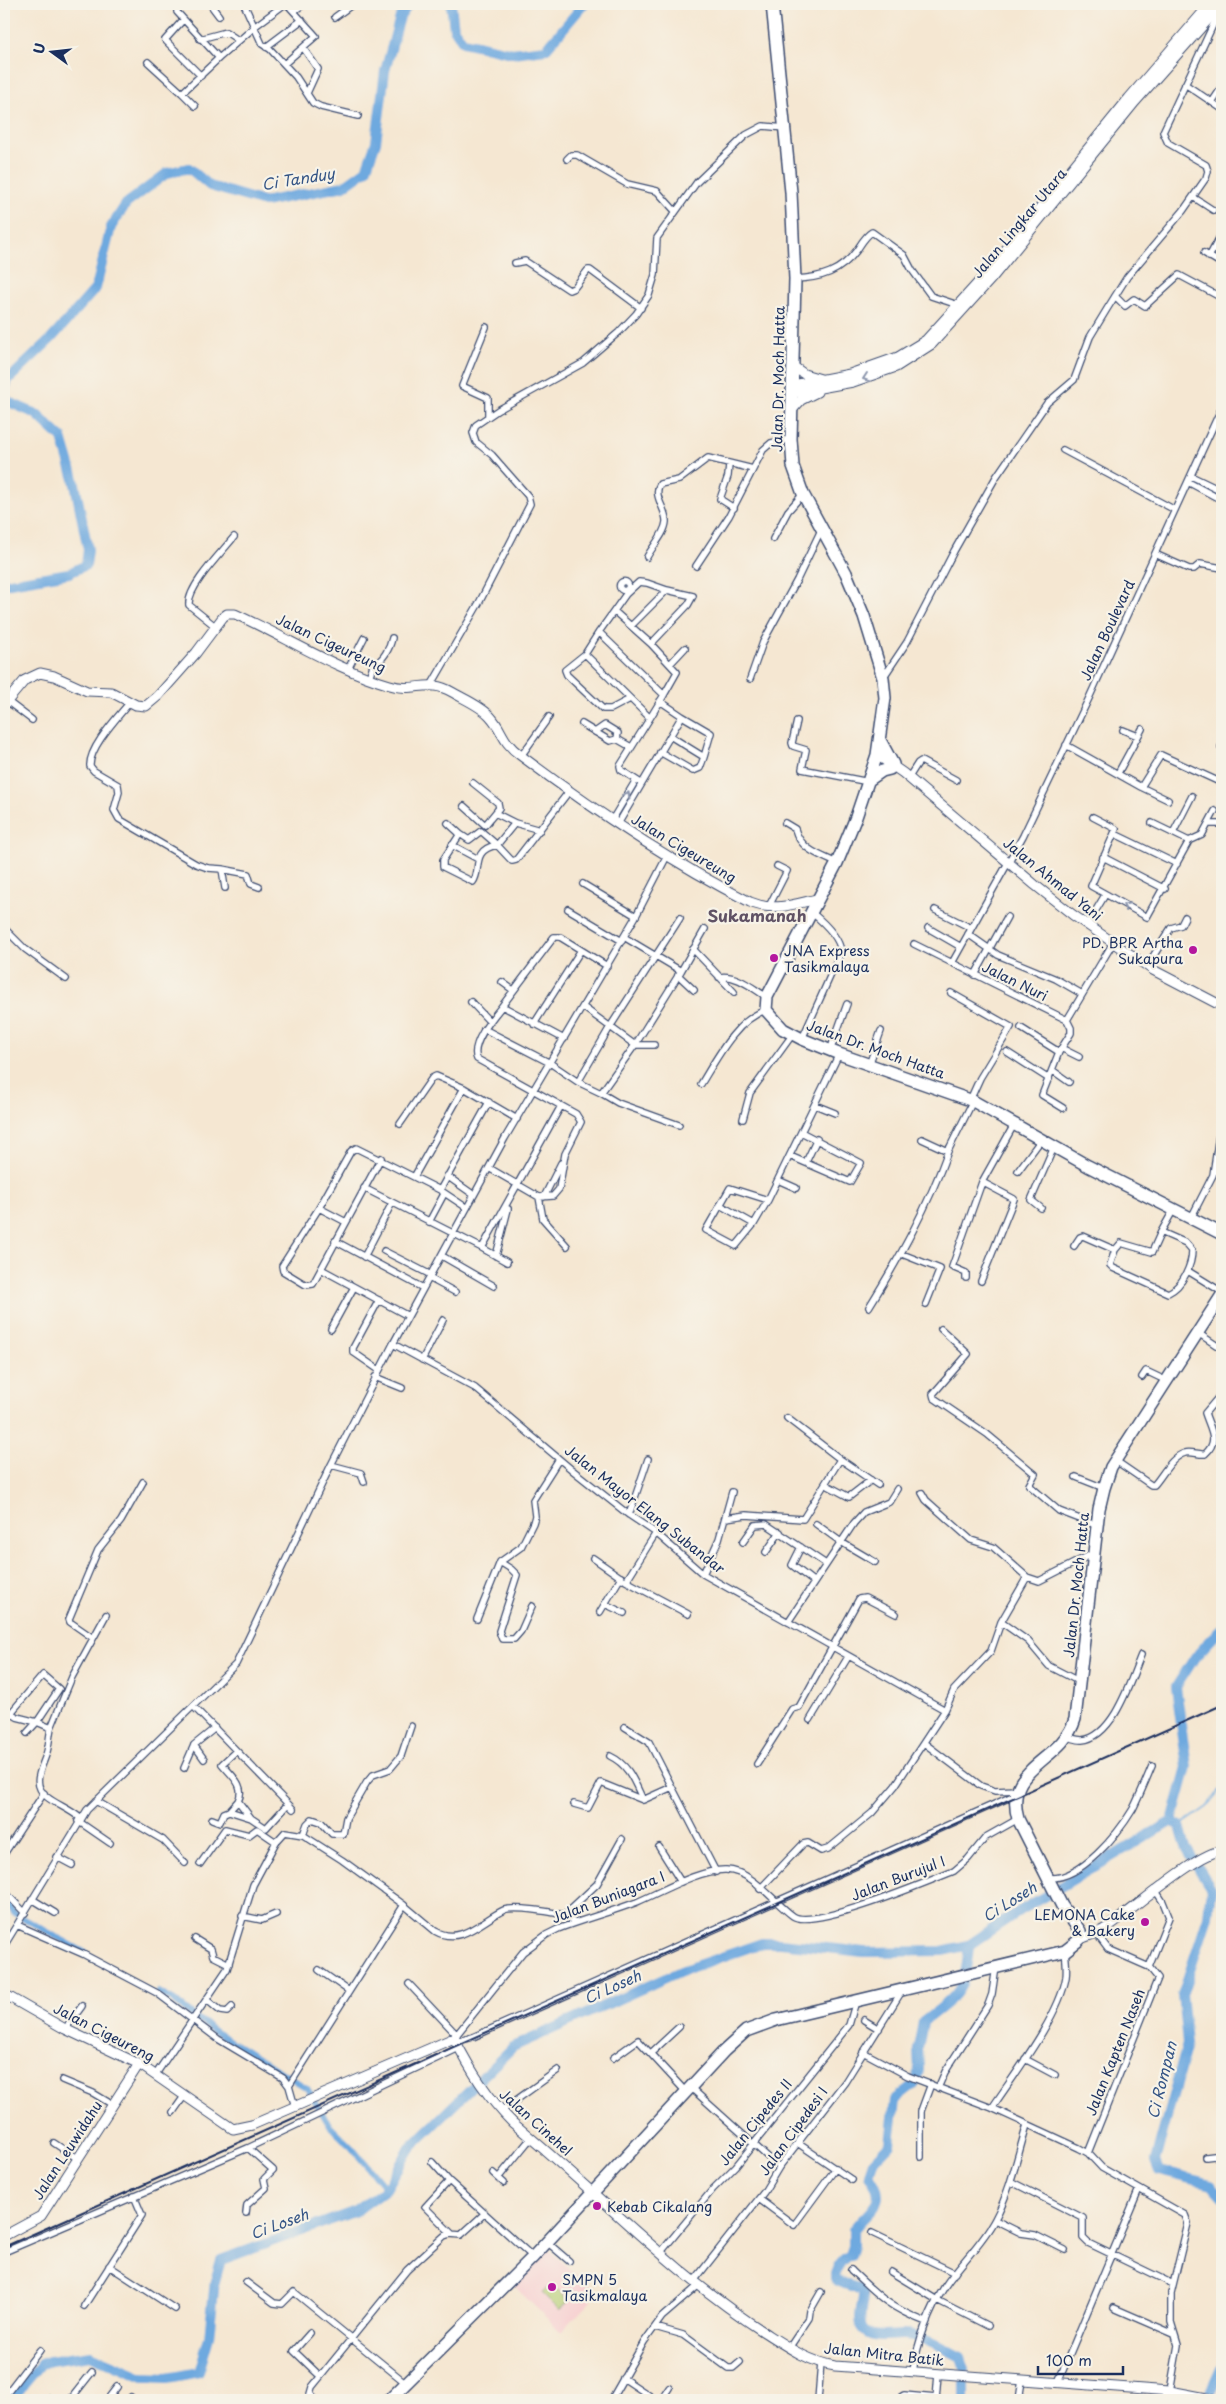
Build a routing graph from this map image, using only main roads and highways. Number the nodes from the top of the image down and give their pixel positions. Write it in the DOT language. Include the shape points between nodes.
graph roads {
  1 [pos="772,4"];
  2 [pos="880,740"];
  3 [pos="869,781"];
  4 [pos="1222,1234"];
  5 [pos="1222,1294"];
  6 [pos="389,2400"];
  1 -- 2 [label="highway, Jalan Dr. Moch Hatta" via="791,188 795,279 793,466 853,589 883,678 885,698"];
  2 -- 3 [label="highway, Jalan Dr. Moch Hatta"];
  2 -- 3 [label="highway" via="892,767 882,770"];
  3 -- 4 [label="highway, Jalan Dr. Moch Hatta" via="836,863 767,997 766,1010 775,1022 835,1053 971,1101"];
  5 -- 6 [label="highway, Jalan Dr. Moch Hatta" via="1116,1460 1104,1488 1075,1719 1067,1737 1022,1779 1015,1792 1018,1819 1077,1936 1065,1950 767,2022 746,2031 533,2257"];
}
